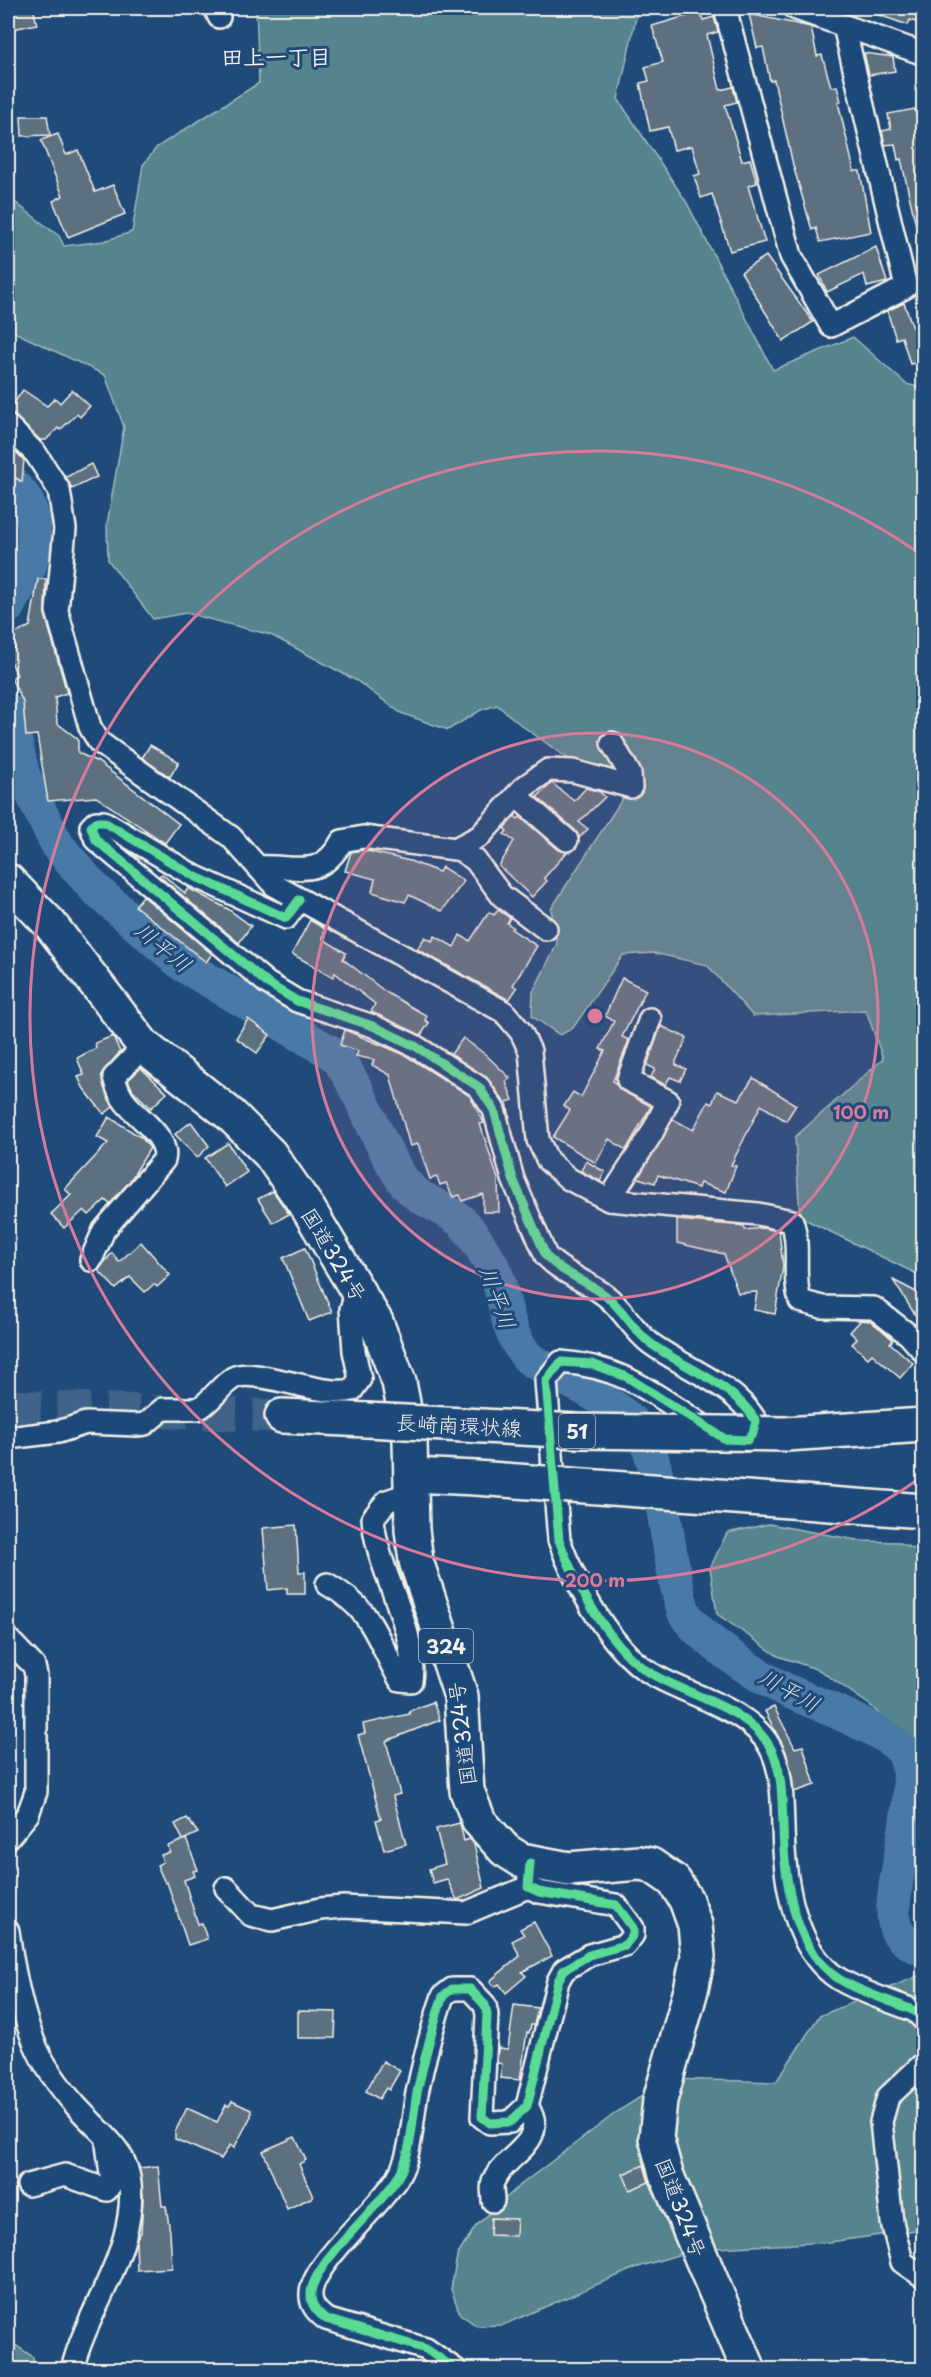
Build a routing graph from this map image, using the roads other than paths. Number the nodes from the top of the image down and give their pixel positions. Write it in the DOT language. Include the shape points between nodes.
graph roads {
  1 [pos="725,8"];
  2 [pos="794,8"];
  3 [pos="844,26"];
  4 [pos="924,54"];
  5 [pos="8,426"];
  6 [pos="612,743"];
  7 [pos="516,796"];
  8 [pos="567,840"];
  9 [pos="457,848"];
  10 [pos="258,867"];
  11 [pos="8,880"];
  12 [pos="299,900"];
  13 [pos="546,929"];
  14 [pos="650,1019"];
  15 [pos="144,1046"];
  16 [pos="609,1200"];
  17 [pos="91,1260"];
  18 [pos="358,1291"];
  19 [pos="924,1352"];
  20 [pos="282,1416"];
  21 [pos="924,1425"];
  22 [pos="924,1432"];
  23 [pos="786,1434"];
  24 [pos="8,1437"];
  25 [pos="411,1484"];
  26 [pos="924,1511"];
  27 [pos="327,1584"];
  28 [pos="8,1639"];
  29 [pos="8,1838"];
  30 [pos="529,1875"];
  31 [pos="226,1888"];
  32 [pos="8,1931"];
  33 [pos="924,2020"];
  34 [pos="924,2063"];
  35 [pos="527,2106"];
  36 [pos="109,2137"];
  37 [pos="28,2185"];
  38 [pos="493,2201"];
  39 [pos="924,2277"];
  40 [pos="72,2370"];
  41 [pos="456,2370"];
  42 [pos="749,2370"];
  1 -- 3 [label="street" via="791,256 831,326 906,287"];
  2 -- 3 [label="street"];
  3 -- 4 [label="street"];
  5 -- 10 [label="street" via="36,454 59,490 65,530 57,611 90,727 105,747 231,837"];
  6 -- 7 [label="street" via="630,774 631,787 555,769 537,776"];
  7 -- 8 [label="street"];
  7 -- 9 [label="street" via="480,836"];
  9 -- 10 [label="street" via="363,837 342,841 334,857 310,869"];
  9 -- 13 [label="street" via="474,860 502,896"];
  10 -- 12 [label="street" via="274,885"];
  11 -- 15 [label="highway, 国道324号 / 324" via="50,924"];
  12 -- 16 [label="street" via="504,1012 521,1032 530,1051 538,1140 548,1161 569,1179"];
  12 -- 33 [label="street" via="286,918 194,876 104,822 91,826 96,840 267,983 297,1000 373,1026 415,1046 479,1087 494,1110 513,1179 546,1256 607,1297 648,1342 747,1405 756,1421 753,1433 747,1440 725,1439 627,1377 592,1364 561,1362 546,1381 559,1540 592,1607 640,1665 669,1683 705,1696 753,1727 770,1747 779,1777 784,1861 803,1940 814,1958 840,1979 915,2011"];
  14 -- 16 [label="street" via="628,1080 668,1101"];
  15 -- 17 [label="street" via="114,1077 124,1101 159,1139 165,1155 104,1230"];
  15 -- 18 [label="highway, 国道324号 / 324" via="231,1115 270,1154"];
  16 -- 19 [label="street" via="758,1214 792,1221 800,1301 822,1307 874,1308"];
  18 -- 24 [label="street" via="351,1309 360,1379 352,1390 343,1393 253,1376 234,1377 198,1409 163,1410 145,1424 86,1423 58,1432"];
  18 -- 25 [label="highway, 国道324号 / 324" via="376,1322 399,1382 410,1440"];
  20 -- 23 [label="highway, 長崎南環状線 / 51, bridge" via="578,1431"];
  21 -- 23 [label="highway, 51"];
  22 -- 23 [label="highway, 長崎南環状線 / 51"];
  25 -- 26 [label="highway, bridge" via="476,1478"];
  25 -- 27 [label="street" via="387,1501 373,1518 413,1665 411,1681 400,1680 362,1610 350,1597"];
  25 -- 30 [label="highway, 国道324号 / 324" via="417,1562 461,1696 466,1791 479,1821"];
  28 -- 29 [label="street" via="34,1666 36,1675 36,1792 28,1814"];
  30 -- 31 [label="street" via="466,1913 343,1908 272,1920 251,1915"];
  30 -- 35 [label="street" via="539,1892 616,1905 633,1928 633,1935 625,1945 590,1955 564,1970"];
  30 -- 42 [label="highway, 国道324号 / 324" via="645,1864 674,1881 686,1900 695,1925 698,1956 660,2100 656,2138 666,2174"];
  32 -- 36 [label="street" via="13,1969 34,2043 76,2106"];
  34 -- 39 [label="street" via="888,2097 881,2122 892,2222 902,2262"];
  35 -- 38 [label="street" via="534,2127 531,2138 493,2183"];
  35 -- 41 [label="street" via="510,2122 490,2123 482,2116 485,2005 470,1989 461,1987 447,1992 435,2018 398,2178 342,2242 312,2285 310,2296 315,2310 326,2319 426,2349"];
  36 -- 37 [label="street" via="106,2147 112,2182 107,2190 65,2175"];
  36 -- 40 [label="street" via="127,2170 129,2215 121,2250"];
}
